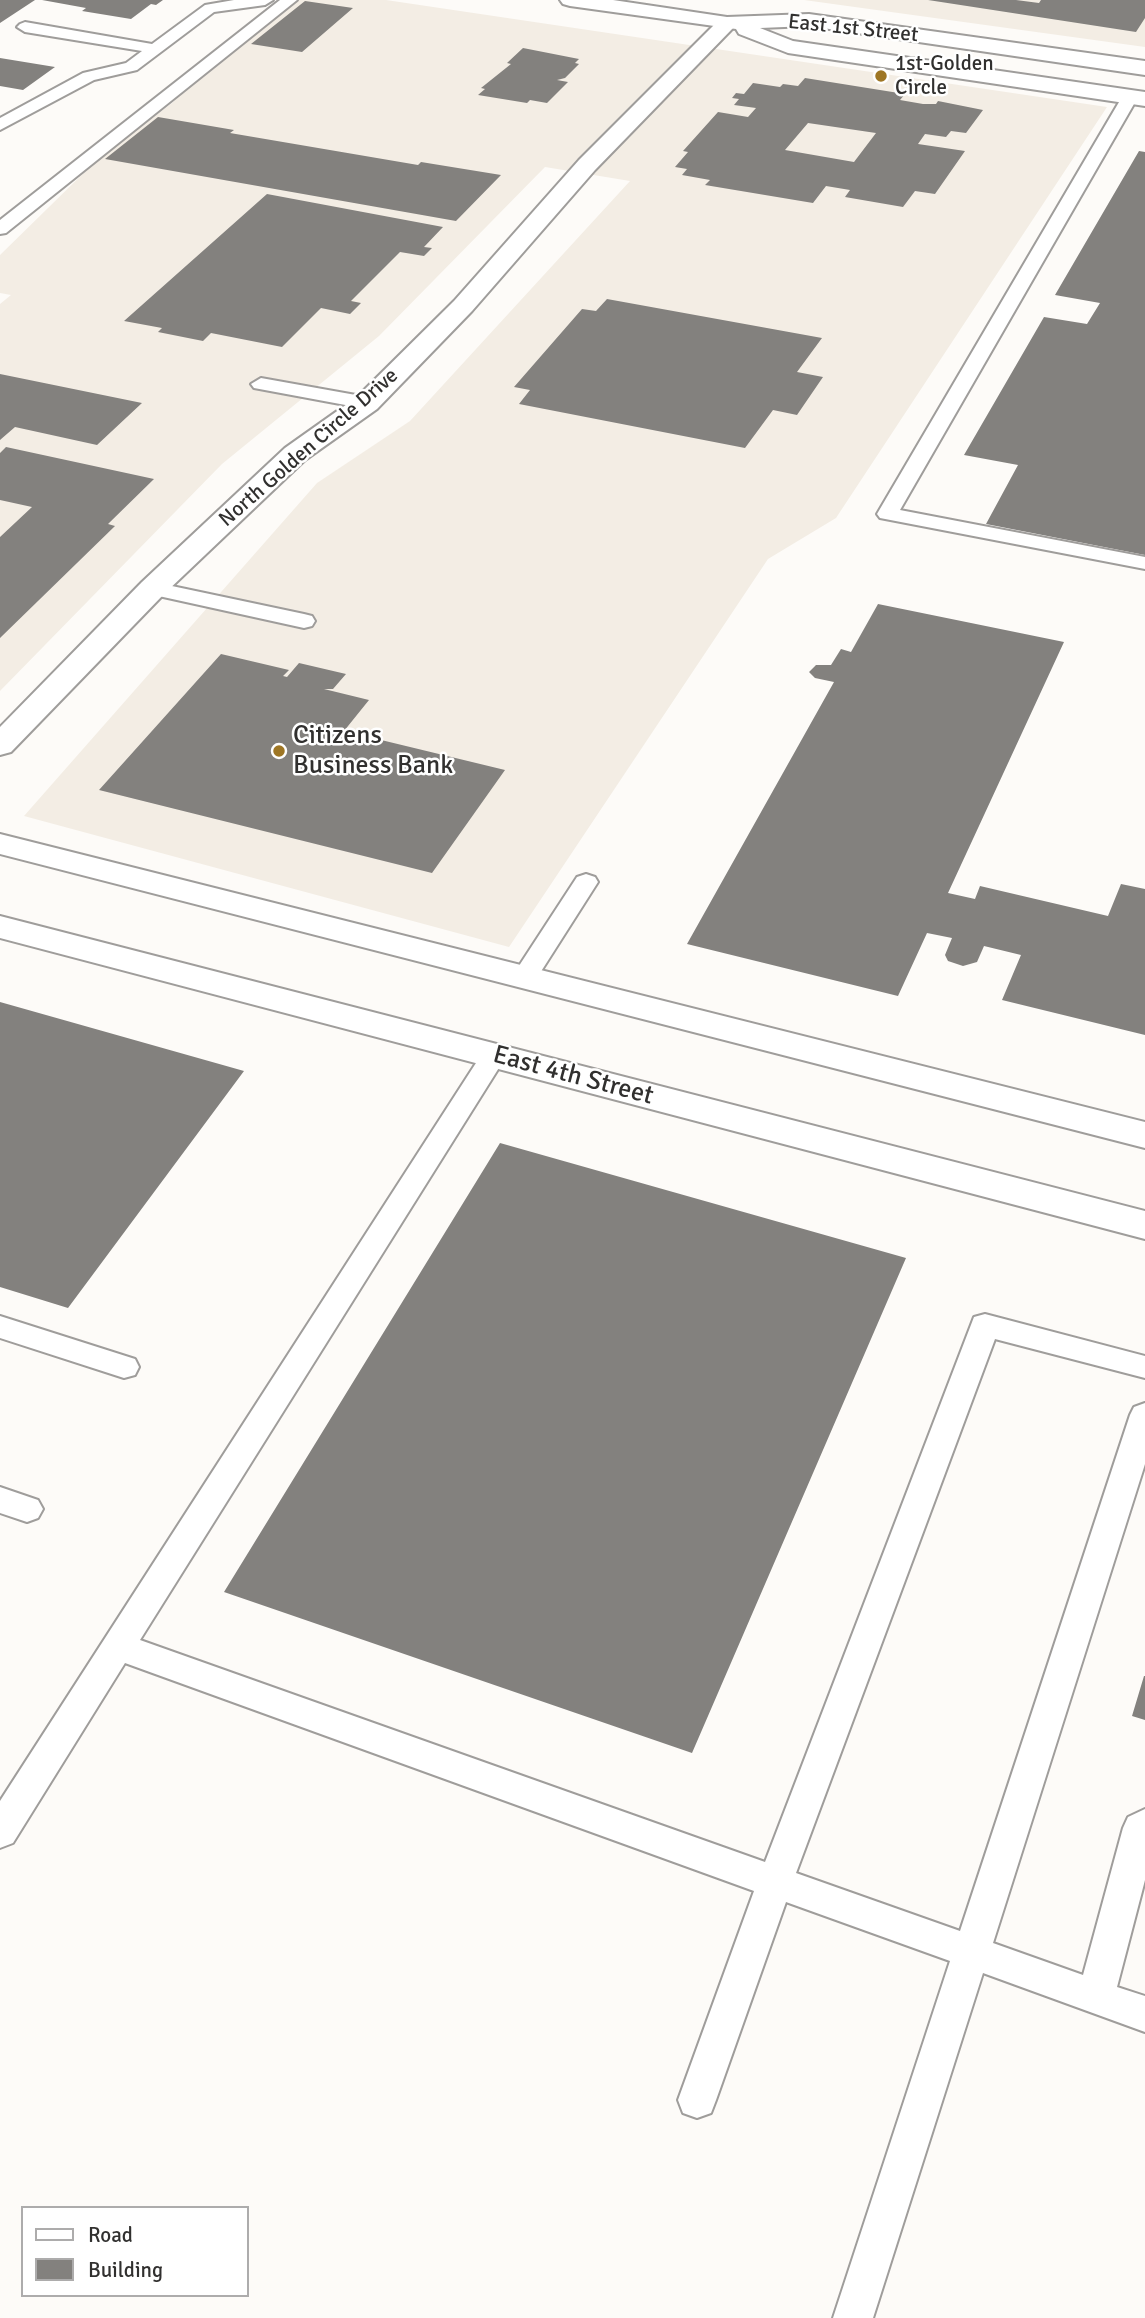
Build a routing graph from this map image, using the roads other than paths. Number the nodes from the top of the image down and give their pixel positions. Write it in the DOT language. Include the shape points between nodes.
graph roads {
  1 [pos="265,0"];
  2 [pos="289,0"];
  3 [pos="570,0"];
  4 [pos="727,23"];
  5 [pos="25,27"];
  6 [pos="156,49"];
  7 [pos="1145,68"];
  8 [pos="1140,94"];
  9 [pos="0,125"];
  10 [pos="0,229"];
  11 [pos="261,384"];
  12 [pos="367,403"];
  13 [pos="1145,563"];
  14 [pos="153,588"];
  15 [pos="304,621"];
  16 [pos="0,745"];
  17 [pos="0,844"];
  18 [pos="586,882"];
  19 [pos="0,926"];
  20 [pos="524,978"];
  21 [pos="494,1055"];
  22 [pos="1145,1135"];
  23 [pos="1145,1225"];
  24 [pos="0,1327"];
  25 [pos="124,1367"];
  26 [pos="1145,1367"];
  27 [pos="1145,1415"];
  28 [pos="118,1647"];
  29 [pos="1145,1825"];
  30 [pos="0,1832"];
  31 [pos="775,1882"];
  32 [pos="973,1951"];
  33 [pos="1096,1995"];
  34 [pos="1145,2014"];
  35 [pos="697,2100"];
  36 [pos="853,2318"];
  1 -- 6 [label="lane" via="210,8"];
  2 -- 10 [label="lane"];
  3 -- 4 [label="main road, East 1st Street"];
  4 -- 7 [label="main road, East 1st Street" via="809,20"];
  4 -- 8 [label="main road, East 1st Street" via="788,47"];
  4 -- 12 [label="main road, North Golden Circle Drive" via="587,165 463,306"];
  5 -- 6 [label="lane"];
  6 -- 9 [label="lane" via="131,68 89,76"];
  8 -- 13 [label="lane" via="887,514"];
  11 -- 12 [label="lane"];
  12 -- 14 [label="main road, North Golden Circle Drive" via="296,454"];
  14 -- 15 [label="lane"];
  14 -- 16 [label="main road, North Golden Circle Drive"];
  17 -- 20 [label="main road"];
  18 -- 20 [label="lane"];
  19 -- 21 [label="main road, East 4th Street"];
  20 -- 22 [label="main road"];
  21 -- 23 [label="main road, East 4th Street"];
  21 -- 28 [label="lane"];
  24 -- 25 [label="lane"];
  26 -- 31 [label="lane" via="985,1325"];
  27 -- 32 [label="lane"];
  28 -- 30 [label="lane"];
  28 -- 31 [label="lane"];
  29 -- 33 [label="lane"];
  31 -- 32 [label="lane"];
  31 -- 35 [label="lane"];
  32 -- 33 [label="lane"];
  32 -- 36 [label="lane"];
  33 -- 34 [label="lane"];
}
